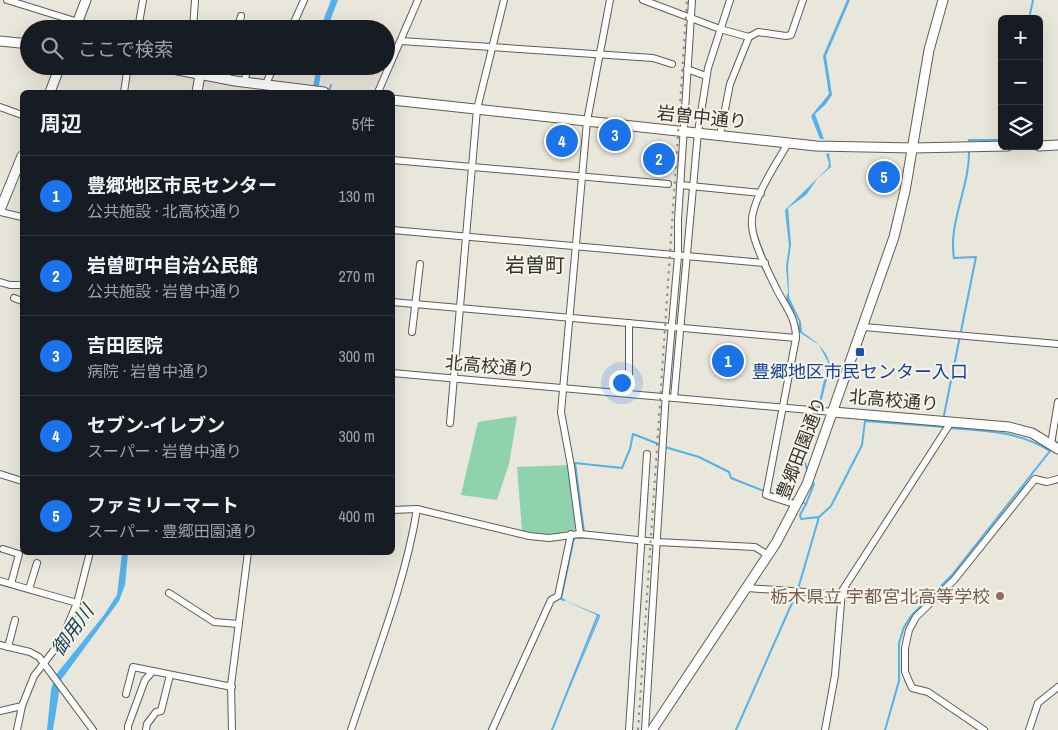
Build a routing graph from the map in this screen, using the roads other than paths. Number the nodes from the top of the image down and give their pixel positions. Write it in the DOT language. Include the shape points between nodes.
graph roads {
  1 [pos="7,0"];
  2 [pos="86,0"];
  3 [pos="143,0"];
  4 [pos="195,0"];
  5 [pos="304,0"];
  6 [pos="418,0"];
  7 [pos="504,0"];
  8 [pos="610,0"];
  9 [pos="643,0"];
  10 [pos="692,0"];
  11 [pos="730,0"];
  12 [pos="803,0"];
  13 [pos="943,0"];
  14 [pos="241,16"];
  15 [pos="691,18"];
  16 [pos="62,20"];
  17 [pos="78,20"];
  18 [pos="140,20"];
  19 [pos="194,20"];
  20 [pos="240,20"];
  21 [pos="295,20"];
  22 [pos="720,29"];
  23 [pos="749,38"];
  24 [pos="0,41"];
  25 [pos="400,41"];
  26 [pos="20,43"];
  27 [pos="492,48"];
  28 [pos="395,53"];
  29 [pos="600,54"];
  30 [pos="672,64"];
  31 [pos="688,69"];
  32 [pos="57,75"];
  33 [pos="127,75"];
  34 [pos="199,75"];
  35 [pos="211,75"];
  36 [pos="227,75"];
  37 [pos="246,75"];
  38 [pos="270,75"];
  39 [pos="385,75"];
  40 [pos="706,76"];
  41 [pos="226,80"];
  42 [pos="244,83"];
  43 [pos="265,86"];
  44 [pos="51,90"];
  45 [pos="124,90"];
  46 [pos="197,90"];
  47 [pos="288,90"];
  48 [pos="379,90"];
  49 [pos="395,100"];
  50 [pos="0,107"];
  51 [pos="477,109"];
  52 [pos="20,113"];
  53 [pos="587,121"];
  54 [pos="684,131"];
  55 [pos="698,132"];
  56 [pos="720,135"];
  57 [pos="788,143"];
  58 [pos="1058,145"];
  59 [pos="998,146"];
  60 [pos="1043,146"];
  61 [pos="913,148"];
  62 [pos="395,160"];
  63 [pos="20,161"];
  64 [pos="473,166"];
  65 [pos="582,176"];
  66 [pos="668,184"];
  67 [pos="680,185"];
  68 [pos="693,186"];
  69 [pos="761,193"];
  70 [pos="0,211"];
  71 [pos="20,216"];
  72 [pos="395,230"];
  73 [pos="467,237"];
  74 [pos="576,247"];
  75 [pos="678,256"];
  76 [pos="687,256"];
  77 [pos="765,263"];
  78 [pos="420,264"];
  79 [pos="0,282"];
  80 [pos="20,285"];
  81 [pos="14,298"];
  82 [pos="20,300"];
  83 [pos="395,302"];
  84 [pos="415,304"];
  85 [pos="460,308"];
  86 [pos="571,318"];
  87 [pos="629,323"];
  88 [pos="672,327"];
  89 [pos="864,327"];
  90 [pos="681,328"];
  91 [pos="412,332"];
  92 [pos="796,338"];
  93 [pos="1058,344"];
  94 [pos="395,374"];
  95 [pos="454,378"];
  96 [pos="564,388"];
  97 [pos="629,394"];
  98 [pos="666,397"];
  99 [pos="674,398"];
  100 [pos="1058,402"];
  101 [pos="783,407"];
  102 [pos="834,412"];
  103 [pos="951,422"];
  104 [pos="450,423"];
  105 [pos="1055,447"];
  106 [pos="647,454"];
  107 [pos="0,474"];
  108 [pos="1058,479"];
  109 [pos="20,480"];
  110 [pos="798,505"];
  111 [pos="416,509"];
  112 [pos="395,510"];
  113 [pos="571,534"];
  114 [pos="580,534"];
  115 [pos="641,540"];
  116 [pos="657,542"];
  117 [pos="3,549"];
  118 [pos="89,555"];
  119 [pos="248,555"];
  120 [pos="768,556"];
  121 [pos="37,563"];
  122 [pos="0,581"];
  123 [pos="11,584"];
  124 [pos="748,588"];
  125 [pos="29,589"];
  126 [pos="169,593"];
  127 [pos="841,594"];
  128 [pos="922,600"];
  129 [pos="78,602"];
  130 [pos="15,620"];
  131 [pos="239,624"];
  132 [pos="0,645"];
  133 [pos="8,647"];
  134 [pos="44,665"];
  135 [pos="153,671"];
  136 [pos="170,675"];
  137 [pos="232,687"];
  138 [pos="1058,687"];
  139 [pos="126,694"];
  140 [pos="22,706"];
  141 [pos="0,711"];
  142 [pos="17,730"];
  143 [pos="93,730"];
  144 [pos="128,730"];
  145 [pos="146,730"];
  146 [pos="232,730"];
  147 [pos="351,730"];
  148 [pos="492,730"];
  149 [pos="628,730"];
  150 [pos="645,730"];
  151 [pos="652,730"];
  152 [pos="824,730"];
  153 [pos="984,730"];
  154 [pos="1029,730"];
  1 -- 16 [label="street"];
  2 -- 17 [label="street"];
  3 -- 18 [label="street"];
  4 -- 19 [label="street"];
  5 -- 21 [label="street"];
  6 -- 25 [label="street"];
  7 -- 27 [label="street"];
  8 -- 29 [label="street"];
  9 -- 15 [label="street"];
  10 -- 15 [label="street"];
  11 -- 22 [label="street"];
  12 -- 23 [label="street" via="791,34 758,32"];
  13 -- 61 [label="street, 豊郷田園通り" via="929,50"];
  14 -- 20 [label="street"];
  15 -- 22 [label="street"];
  15 -- 31 [label="street"];
  22 -- 23 [label="street"];
  22 -- 40 [label="street"];
  23 -- 56 [label="street" via="730,84"];
  24 -- 26 [label="street"];
  25 -- 27 [label="street"];
  25 -- 28 [label="street"];
  27 -- 29 [label="street"];
  27 -- 51 [label="street"];
  29 -- 30 [label="street" via="654,58"];
  29 -- 53 [label="street"];
  31 -- 40 [label="street"];
  31 -- 54 [label="street"];
  32 -- 44 [label="street"];
  33 -- 45 [label="street"];
  34 -- 46 [label="street"];
  35 -- 41 [label="street"];
  36 -- 41 [label="street"];
  37 -- 42 [label="street"];
  38 -- 43 [label="street"];
  39 -- 48 [label="street"];
  40 -- 55 [label="street"];
  41 -- 42 [label="street"];
  42 -- 43 [label="street"];
  43 -- 47 [label="street"];
  49 -- 51 [label="street, 岩曽中通り"];
  50 -- 52 [label="street"];
  51 -- 53 [label="street, 岩曽中通り"];
  51 -- 64 [label="street"];
  53 -- 54 [label="street, 岩曽中通り"];
  53 -- 65 [label="street"];
  54 -- 55 [label="street, 岩曽中通り"];
  54 -- 67 [label="street"];
  55 -- 56 [label="street, 岩曽中通り"];
  55 -- 68 [label="street"];
  56 -- 57 [label="street, 岩曽中通り"];
  57 -- 61 [label="street, 岩曽中通り"];
  57 -- 69 [label="street"];
  58 -- 60 [label="street"];
  59 -- 61 [label="street, 岩曽中通り"];
  61 -- 89 [label="street, 豊郷田園通り" via="894,237"];
  62 -- 64 [label="street"];
  63 -- 70 [label="street"];
  64 -- 65 [label="street"];
  64 -- 73 [label="street"];
  65 -- 66 [label="street"];
  65 -- 74 [label="street"];
  67 -- 68 [label="street"];
  67 -- 75 [label="street"];
  68 -- 69 [label="street"];
  68 -- 76 [label="street"];
  69 -- 77 [label="street" via="752,216 752,227"];
  70 -- 71 [label="street"];
  72 -- 73 [label="street"];
  73 -- 74 [label="street"];
  73 -- 85 [label="street"];
  74 -- 75 [label="street"];
  74 -- 86 [label="street"];
  75 -- 76 [label="street"];
  75 -- 88 [label="street"];
  76 -- 77 [label="street"];
  76 -- 90 [label="street"];
  77 -- 92 [label="street" via="793,316"];
  78 -- 84 [label="street"];
  79 -- 80 [label="street"];
  81 -- 82 [label="street"];
  83 -- 84 [label="street"];
  84 -- 85 [label="street"];
  84 -- 91 [label="street"];
  85 -- 86 [label="street"];
  85 -- 95 [label="street"];
  86 -- 87 [label="street"];
  86 -- 96 [label="street"];
  87 -- 88 [label="street"];
  87 -- 97 [label="street"];
  88 -- 90 [label="street"];
  88 -- 98 [label="street"];
  89 -- 93 [label="street"];
  89 -- 102 [label="street, 豊郷田園通り"];
  90 -- 92 [label="street"];
  90 -- 99 [label="street"];
  92 -- 101 [label="street"];
  94 -- 95 [label="street, 北高校通り"];
  95 -- 96 [label="street, 北高校通り"];
  95 -- 104 [label="street"];
  96 -- 97 [label="street, 北高校通り"];
  96 -- 114 [label="street" via="561,412 572,466"];
  97 -- 98 [label="street, 北高校通り"];
  98 -- 99 [label="street, 北高校通り"];
  98 -- 116 [label="street"];
  99 -- 101 [label="street, 北高校通り"];
  100 -- 105 [label="street"];
  101 -- 102 [label="street, 北高校通り"];
  101 -- 110 [label="street" via="766,495"];
  102 -- 103 [label="street, 北高校通り"];
  102 -- 110 [label="street, 豊郷田園通り"];
  103 -- 105 [label="street, 北高校通り" via="1021,429"];
  103 -- 127 [label="street"];
  106 -- 115 [label="street"];
  107 -- 109 [label="street"];
  108 -- 153 [label="street" via="1047,482 1035,479 976,554 916,618 909,630 905,648 905,672 909,684 912,688 928,692"];
  110 -- 120 [label="street, 豊郷田園通り"];
  111 -- 112 [label="street"];
  111 -- 113 [label="street" via="529,536 549,538"];
  111 -- 147 [label="street" via="411,544"];
  113 -- 114 [label="street"];
  113 -- 148 [label="street" via="558,596 551,600"];
  114 -- 115 [label="street"];
  115 -- 116 [label="street"];
  115 -- 149 [label="street"];
  116 -- 120 [label="street" via="755,547"];
  116 -- 150 [label="street"];
  117 -- 123 [label="street" via="19,554"];
  118 -- 129 [label="street"];
  119 -- 131 [label="street"];
  120 -- 124 [label="street, 豊郷田園通り"];
  121 -- 125 [label="street"];
  122 -- 123 [label="street"];
  123 -- 125 [label="street"];
  124 -- 127 [label="street"];
  124 -- 151 [label="street, 豊郷田園通り"];
  125 -- 129 [label="street"];
  126 -- 131 [label="street" via="214,622"];
  127 -- 128 [label="street"];
  127 -- 152 [label="street" via="835,675"];
  129 -- 134 [label="street" via="61,641"];
  130 -- 133 [label="street"];
  131 -- 137 [label="street"];
  132 -- 133 [label="street"];
  133 -- 134 [label="street" via="30,652"];
  134 -- 140 [label="street" via="34,676"];
  134 -- 143 [label="street"];
  135 -- 136 [label="street"];
  135 -- 139 [label="street" via="133,668"];
  135 -- 144 [label="street" via="145,680"];
  136 -- 137 [label="street"];
  136 -- 145 [label="street" via="161,711 156,712"];
  137 -- 146 [label="street"];
  138 -- 154 [label="street" via="1038,703"];
  140 -- 141 [label="street"];
  140 -- 142 [label="street"];
}
